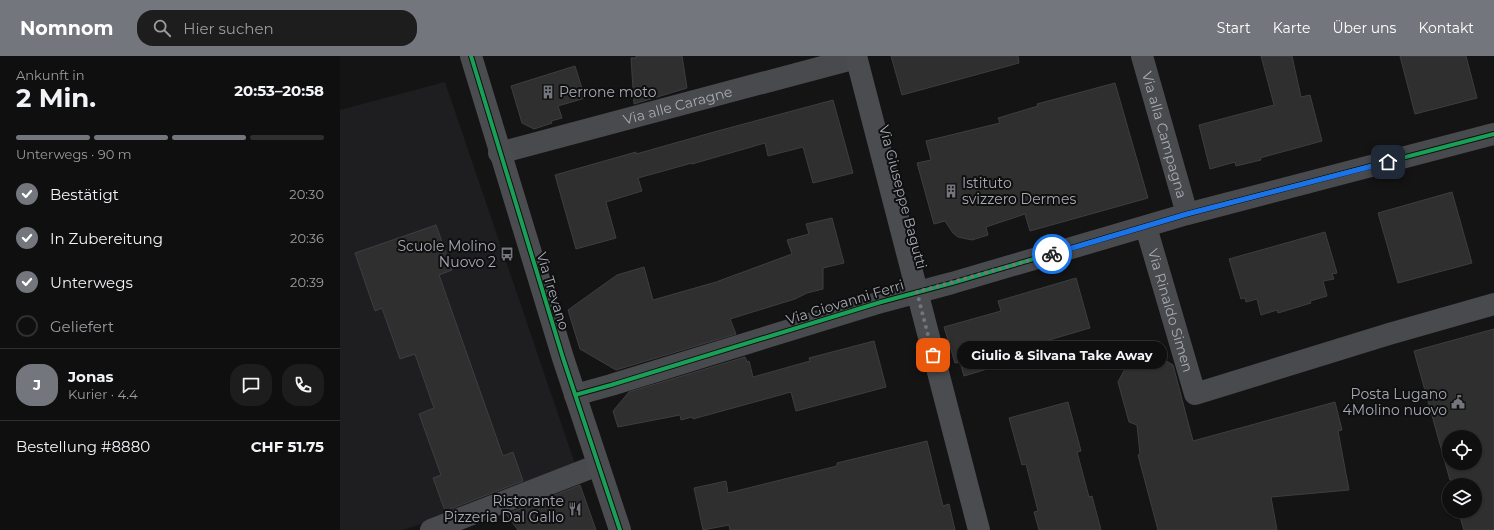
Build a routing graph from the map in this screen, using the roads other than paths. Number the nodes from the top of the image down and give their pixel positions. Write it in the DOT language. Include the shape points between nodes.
graph roads {
  1 [pos="471,56"];
  2 [pos="1142,56"];
  3 [pos="856,57"];
  4 [pos="1494,134"];
  5 [pos="499,153"];
  6 [pos="1187,214"];
  7 [pos="1146,227"];
  8 [pos="917,292"];
  9 [pos="1494,304"];
  10 [pos="575,395"];
  11 [pos="598,465"];
  12 [pos="431,530"];
  13 [pos="620,530"];
  14 [pos="979,530"];
  1 -- 5 [label="main road, Via Trevano"];
  2 -- 6 [label="street, Via alla Campagna"];
  3 -- 5 [label="street, Via alle Caragne"];
  3 -- 8 [label="main road, Via Giuseppe Bagutti"];
  4 -- 6 [label="street, Via Giovanni Ferri"];
  5 -- 10 [label="main road, Via Trevano"];
  6 -- 7 [label="street, Via Giovanni Ferri"];
  7 -- 8 [label="street, Via Giovanni Ferri"];
  7 -- 9 [label="street, Via Rinaldo Simen" via="1195,394"];
  8 -- 10 [label="street, Via Giovanni Ferri"];
  8 -- 14 [label="main road, Via Giuseppe Bagutti"];
  10 -- 11 [label="main road, Via Trevano"];
  11 -- 12 [label="street"];
  11 -- 13 [label="main road, Via Trevano"];
}
